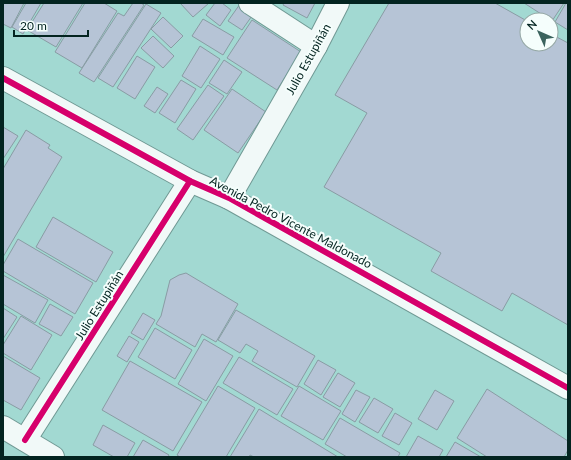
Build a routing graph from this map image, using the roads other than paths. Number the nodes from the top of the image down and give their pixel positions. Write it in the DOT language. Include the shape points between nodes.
graph roads {
  1 [pos="250,3"];
  2 [pos="338,3"];
  3 [pos="316,46"];
  4 [pos="3,78"];
  5 [pos="190,181"];
  6 [pos="228,198"];
  7 [pos="568,388"];
  8 [pos="3,427"];
  9 [pos="25,440"];
  10 [pos="53,457"];
  1 -- 3 [label="street"];
  2 -- 3 [label="street, Julio Estupiñán"];
  3 -- 6 [label="street, Julio Estupiñán"];
  4 -- 5 [label="street, Avenida Pedro Vicente Maldonado"];
  5 -- 6 [label="street, Avenida Pedro Vicente Maldonado"];
  5 -- 9 [label="street, Julio Estupiñán"];
  6 -- 7 [label="street, Avenida Pedro Vicente Maldonado"];
  8 -- 9 [label="street"];
  9 -- 10 [label="street"];
}
